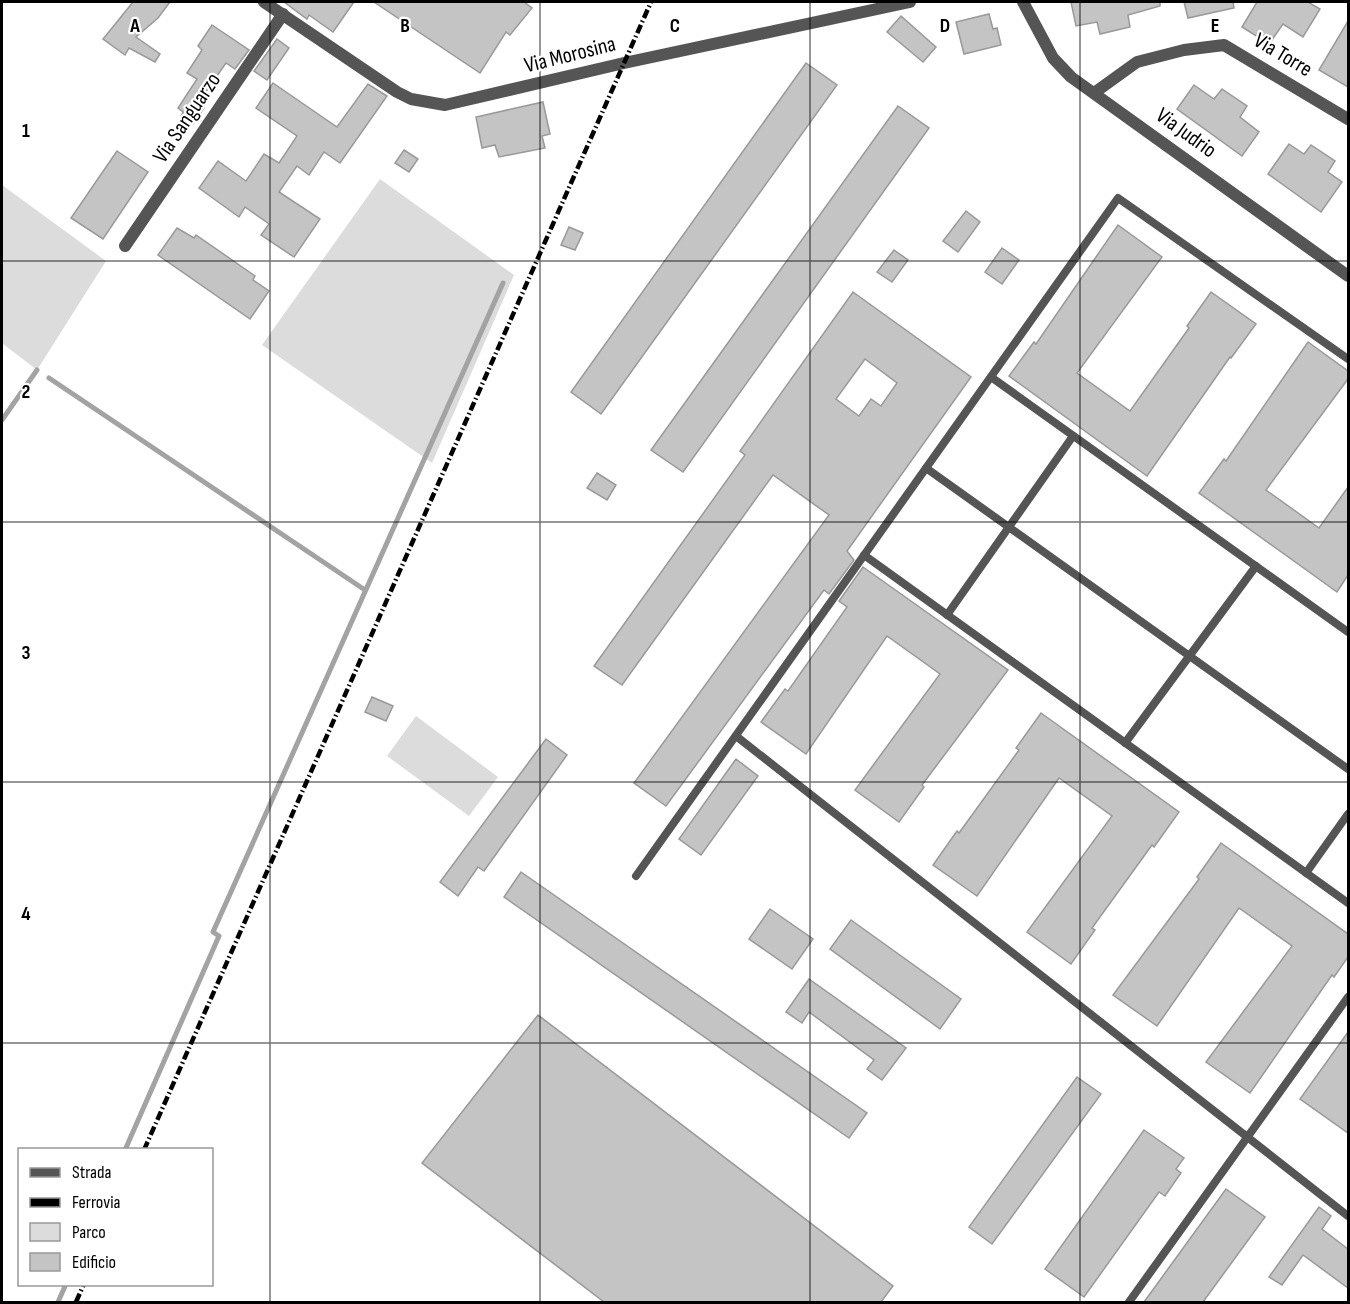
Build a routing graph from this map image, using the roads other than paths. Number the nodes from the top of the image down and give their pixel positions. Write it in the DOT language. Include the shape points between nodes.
graph roads {
  1 [pos="264,2"];
  2 [pos="910,2"];
  3 [pos="1023,2"];
  4 [pos="283,14"];
  5 [pos="1094,93"];
  6 [pos="1348,119"];
  7 [pos="125,246"];
  8 [pos="1348,276"];
  9 [pos="1348,359"];
  10 [pos="991,377"];
  11 [pos="1073,436"];
  12 [pos="926,468"];
  13 [pos="1009,527"];
  14 [pos="864,555"];
  15 [pos="1256,566"];
  16 [pos="947,615"];
  17 [pos="1348,632"];
  18 [pos="1190,656"];
  19 [pos="736,736"];
  20 [pos="1125,743"];
  21 [pos="1348,769"];
  22 [pos="1348,814"];
  23 [pos="1306,873"];
  24 [pos="636,876"];
  25 [pos="1348,903"];
  26 [pos="1348,998"];
  27 [pos="1248,1137"];
  28 [pos="1348,1216"];
  29 [pos="1129,1302"];
  1 -- 4 [label="street, Via Morosina"];
  2 -- 4 [label="street, Via Morosina" via="446,105 411,99 397,92"];
  3 -- 5 [label="street, Via Judrio" via="1062,69"];
  4 -- 7 [label="street, Via Sanguarzo"];
  5 -- 6 [label="street, Via Torre" via="1137,62 1224,45"];
  5 -- 8 [label="street, Via Judrio"];
  9 -- 10 [label="lane" via="1118,198"];
  10 -- 11 [label="lane"];
  10 -- 12 [label="lane"];
  11 -- 13 [label="lane"];
  11 -- 15 [label="lane"];
  12 -- 13 [label="lane"];
  12 -- 14 [label="lane"];
  13 -- 16 [label="lane"];
  13 -- 18 [label="lane"];
  14 -- 16 [label="lane"];
  14 -- 19 [label="lane"];
  15 -- 17 [label="lane"];
  15 -- 18 [label="lane"];
  16 -- 20 [label="lane"];
  18 -- 20 [label="lane"];
  18 -- 21 [label="lane"];
  19 -- 24 [label="lane"];
  19 -- 27 [label="lane"];
  20 -- 23 [label="lane"];
  22 -- 23 [label="lane"];
  23 -- 25 [label="lane"];
  26 -- 27 [label="lane"];
  27 -- 28 [label="lane"];
  27 -- 29 [label="lane"];
}
